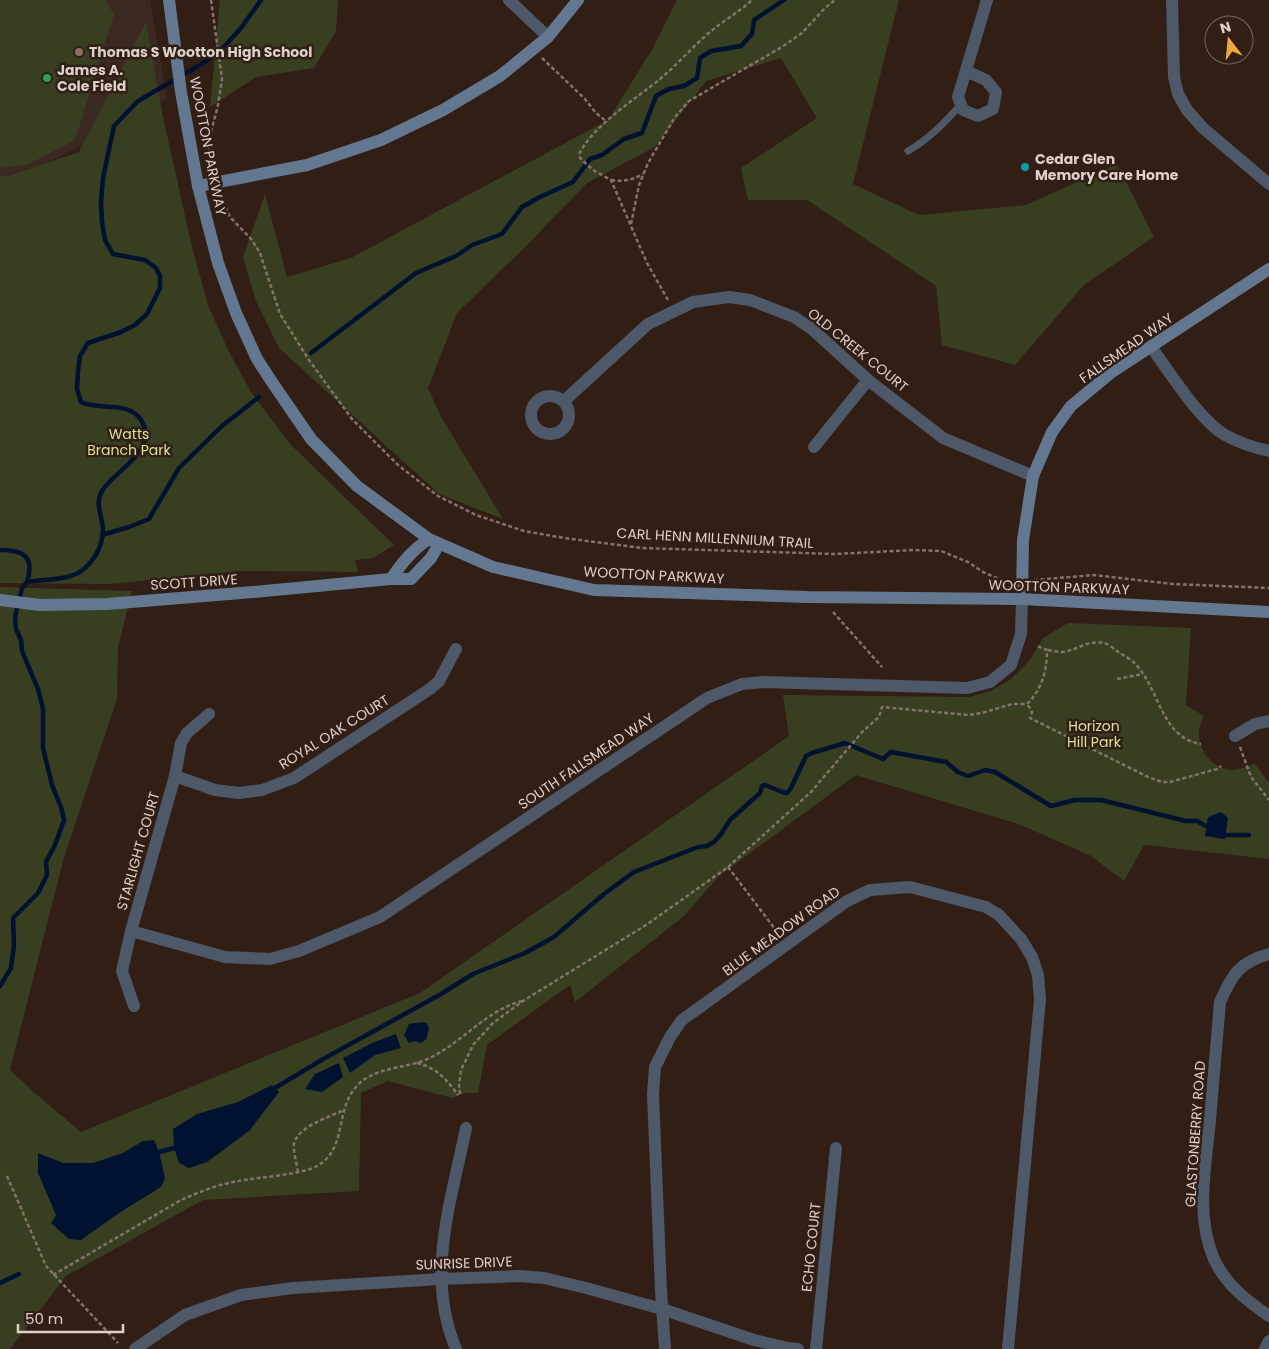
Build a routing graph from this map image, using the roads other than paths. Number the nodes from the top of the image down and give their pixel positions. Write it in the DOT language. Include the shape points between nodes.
graph roads {
  1 [pos="169,0"];
  2 [pos="509,0"];
  3 [pos="578,0"];
  4 [pos="986,0"];
  5 [pos="1172,0"];
  6 [pos="548,37"];
  7 [pos="966,71"];
  8 [pos="961,104"];
  9 [pos="908,151"];
  10 [pos="1269,184"];
  11 [pos="198,186"];
  12 [pos="1269,269"];
  13 [pos="1151,347"];
  14 [pos="868,380"];
  15 [pos="564,401"];
  16 [pos="814,447"];
  17 [pos="1269,451"];
  18 [pos="1033,476"];
  19 [pos="434,542"];
  20 [pos="391,579"];
  21 [pos="1022,599"];
  22 [pos="0,600"];
  23 [pos="1269,612"];
  24 [pos="456,649"];
  25 [pos="209,714"];
  26 [pos="1269,721"];
  27 [pos="1235,736"];
  28 [pos="175,776"];
  29 [pos="132,931"];
  30 [pos="1269,954"];
  31 [pos="134,1006"];
  32 [pos="466,1128"];
  33 [pos="836,1148"];
  34 [pos="441,1279"];
  35 [pos="662,1309"];
  36 [pos="1269,1316"];
  37 [pos="1269,1341"];
  38 [pos="135,1349"];
  39 [pos="456,1349"];
  40 [pos="665,1349"];
  41 [pos="798,1349"];
  42 [pos="816,1349"];
  43 [pos="1008,1349"];
  44 [pos="1264,1349"];
  1 -- 11 [label="main road, WOOTTON PARKWAY"];
  2 -- 6 [label="street"];
  3 -- 6 [label="main road"];
  4 -- 7 [label="street"];
  5 -- 10 [label="street" via="1174,77 1178,94 1187,110 1204,128"];
  6 -- 11 [label="main road" via="500,76 443,110 381,140 307,165"];
  7 -- 8 [label="street" via="958,97"];
  7 -- 8 [label="street" via="986,80 996,92 993,109 978,116 963,110"];
  8 -- 9 [label="lane" via="925,141"];
  11 -- 19 [label="main road, WOOTTON PARKWAY" via="218,263 236,313 274,385 311,439 357,486"];
  12 -- 13 [label="main road, FALLSMEAD WAY"];
  13 -- 17 [label="street" via="1204,418 1225,435"];
  13 -- 18 [label="main road, FALLSMEAD WAY" via="1112,372 1071,406 1052,432"];
  14 -- 15 [label="street, OLD CREEK COURT" via="812,329 794,318 750,300 729,297 693,302 648,324"];
  14 -- 16 [label="street"];
  14 -- 18 [label="street, OLD CREEK COURT" via="943,438"];
  18 -- 21 [label="main road, FALLSMEAD WAY" via="1023,540"];
  19 -- 20 [label="main road" via="416,548"];
  19 -- 20 [label="main road, SCOTT DRIVE" via="431,558 411,580"];
  19 -- 21 [label="main road, WOOTTON PARKWAY" via="493,567 594,590 807,597"];
  20 -- 22 [label="main road, SCOTT DRIVE" via="107,604 40,605"];
  21 -- 23 [label="main road, WOOTTON PARKWAY"];
  21 -- 29 [label="street, SOUTH FALLSMEAD WAY" via="1021,634 1011,665 990,682 967,688 742,684 707,698 380,917 299,952 270,959 225,957"];
  24 -- 28 [label="street, ROYAL OAK COURT" via="439,681 430,689 294,778 262,790 239,793 215,790"];
  25 -- 28 [label="street, STARLIGHT COURT" via="187,733 181,743"];
  26 -- 27 [label="street" via="1255,724"];
  28 -- 29 [label="street, STARLIGHT COURT"];
  29 -- 31 [label="street, STARLIGHT COURT" via="122,971"];
  30 -- 36 [label="street, GLASTONBERRY ROAD" via="1252,958 1230,978 1220,1002 1203,1194 1205,1232 1214,1259 1243,1298"];
  32 -- 34 [label="street" via="441,1245"];
  33 -- 42 [label="street, ECHO COURT"];
  34 -- 35 [label="street, SUNRISE DRIVE" via="544,1278"];
  34 -- 38 [label="street, SUNRISE DRIVE" via="293,1288 241,1295 185,1315"];
  34 -- 39 [label="street" via="442,1299"];
  35 -- 40 [label="street, BLUE MEADOW ROAD"];
  35 -- 41 [label="street, SUNRISE DRIVE" via="754,1340"];
  35 -- 43 [label="street, BLUE MEADOW ROAD" via="653,1094 655,1067 670,1037 682,1020 847,900 870,890 910,887 986,907 999,915 1022,939 1038,975 1040,999"];
  37 -- 44 [label="street"];
}
